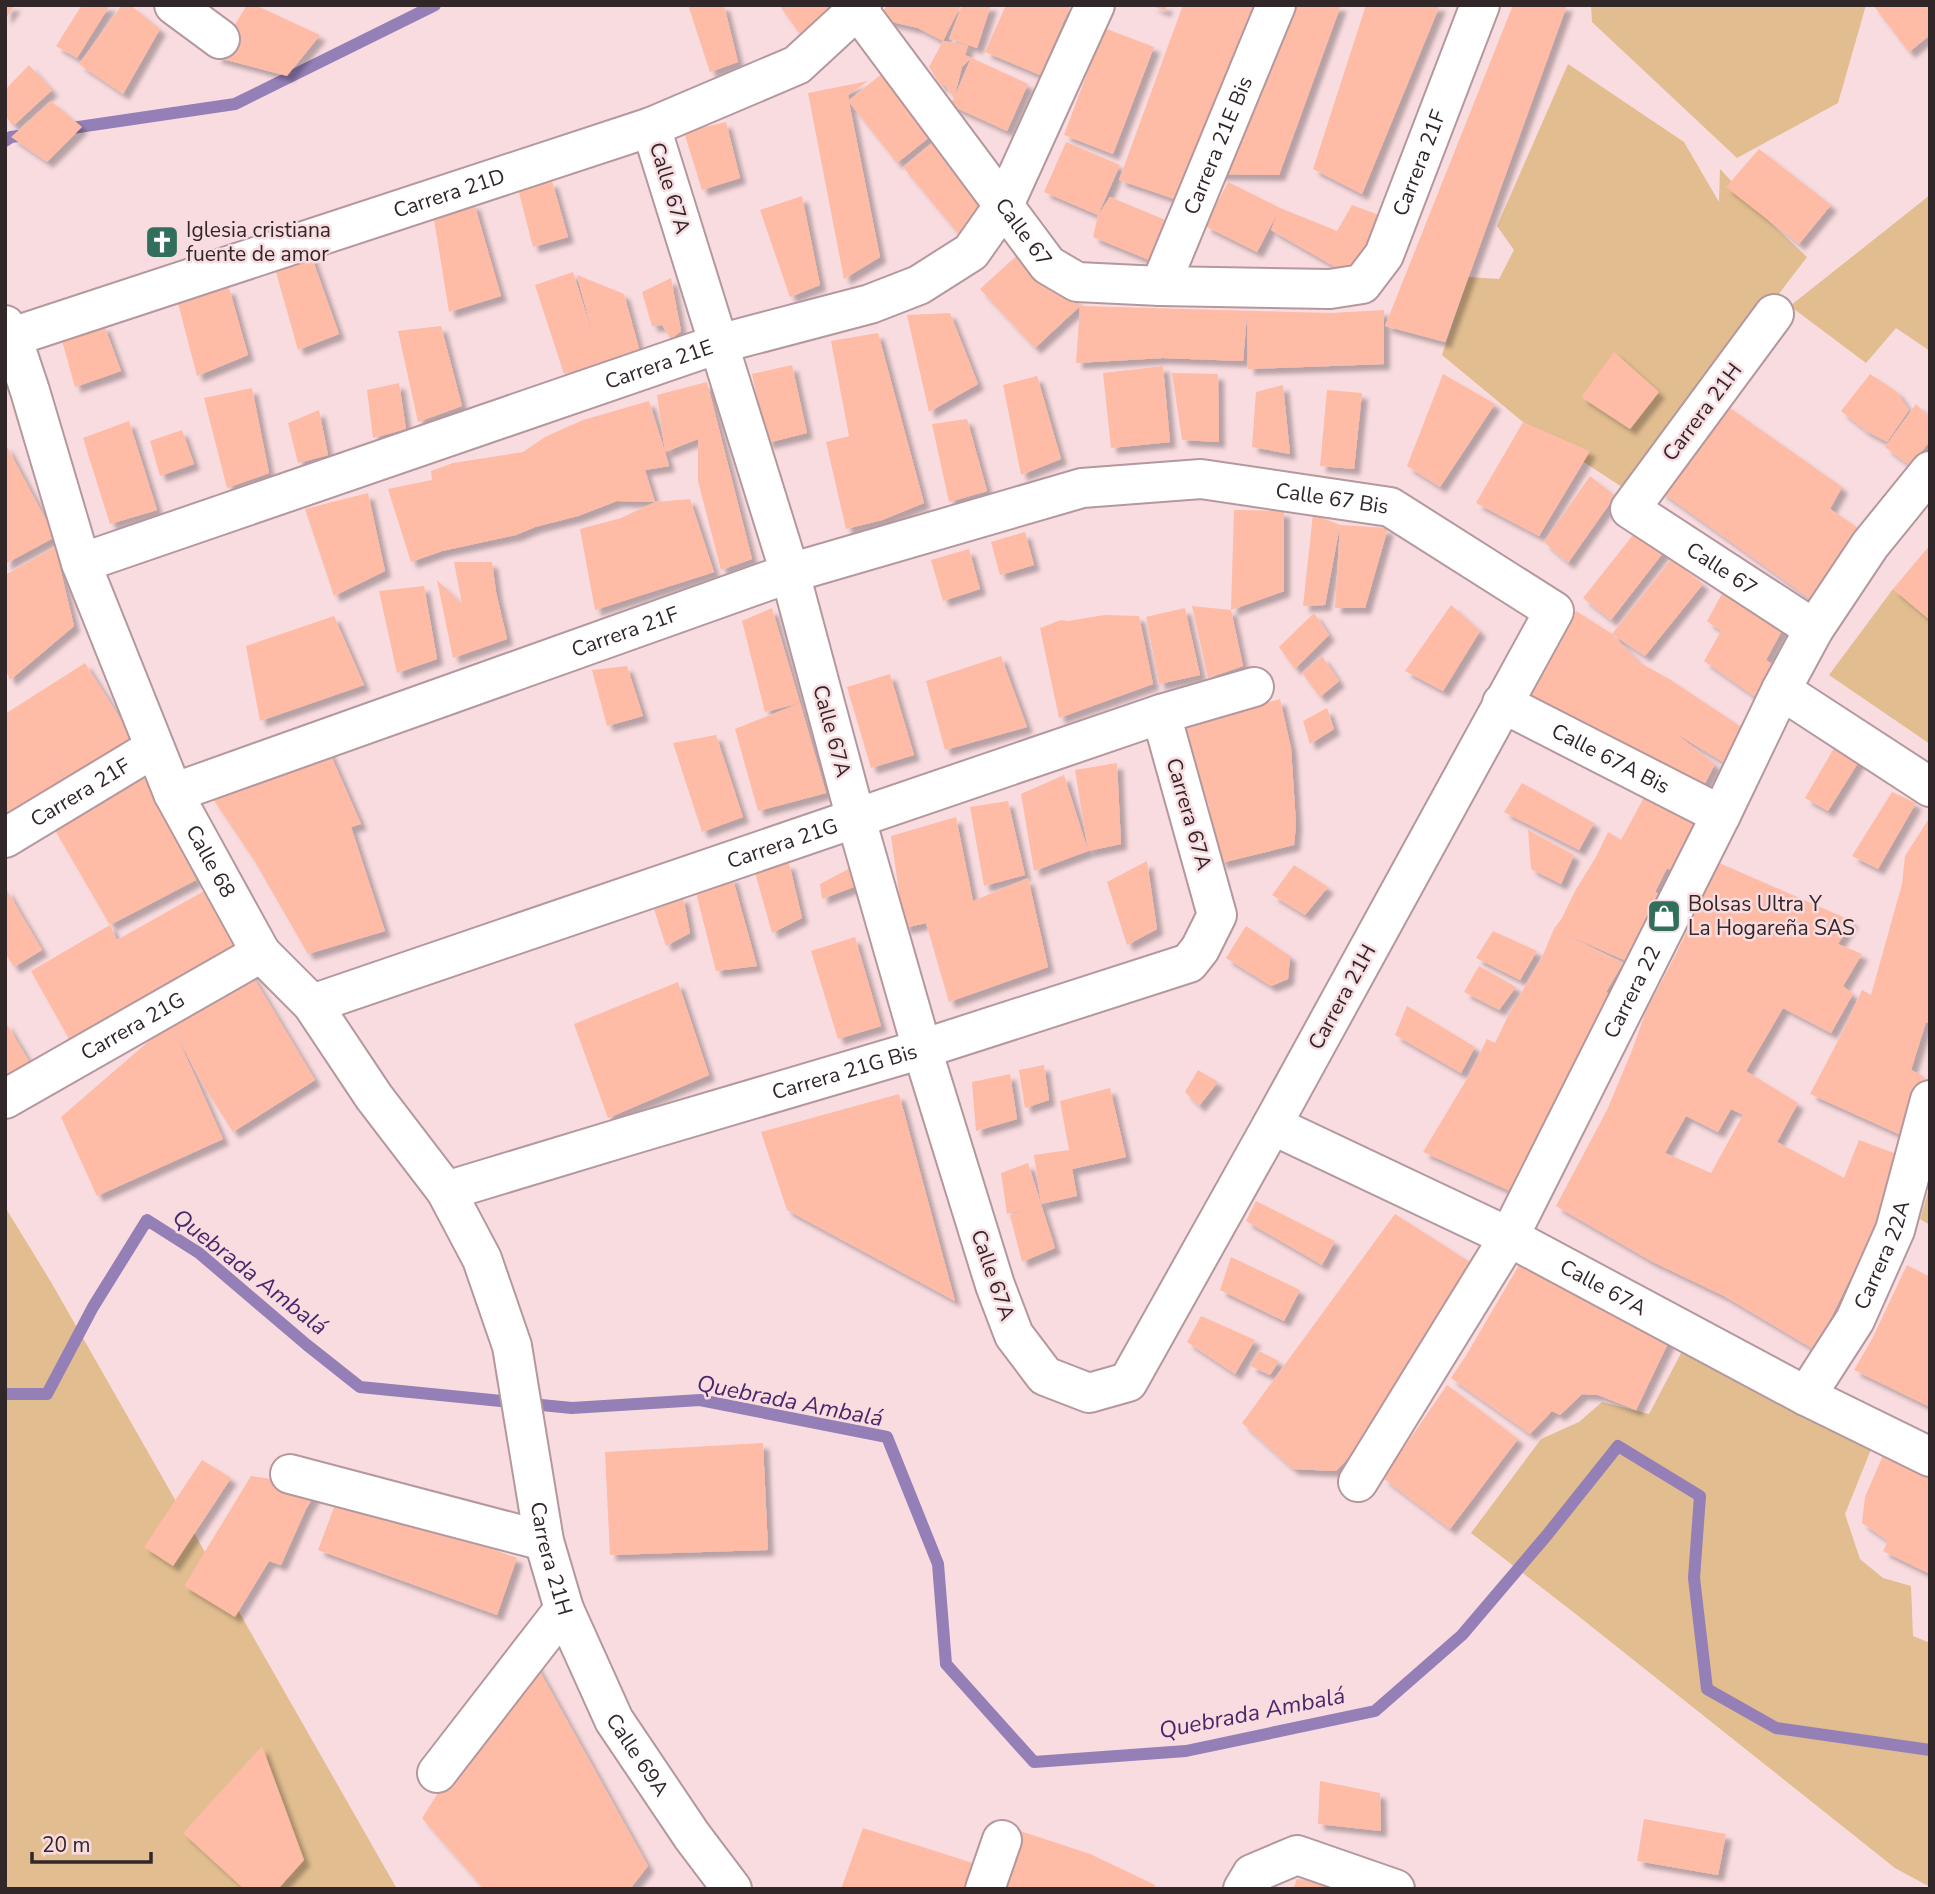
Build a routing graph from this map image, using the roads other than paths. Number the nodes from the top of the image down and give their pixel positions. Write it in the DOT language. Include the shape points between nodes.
graph roads {
  1 [pos="174,5"];
  2 [pos="1095,5"];
  3 [pos="1276,5"];
  4 [pos="1480,5"];
  5 [pos="857,7"];
  6 [pos="220,39"];
  7 [pos="651,127"];
  8 [pos="1004,205"];
  9 [pos="1160,286"];
  10 [pos="1330,289"];
  11 [pos="1774,314"];
  12 [pos="8,331"];
  13 [pos="718,344"];
  14 [pos="18,399"];
  15 [pos="1930,471"];
  16 [pos="1082,488"];
  17 [pos="1629,509"];
  18 [pos="81,563"];
  19 [pos="790,573"];
  20 [pos="1554,611"];
  21 [pos="1814,629"];
  22 [pos="1254,687"];
  23 [pos="1781,690"];
  24 [pos="1502,703"];
  25 [pos="1160,714"];
  26 [pos="153,748"];
  27 [pos="1930,787"];
  28 [pos="173,793"];
  29 [pos="1721,815"];
  30 [pos="856,819"];
  31 [pos="5,838"];
  32 [pos="1217,915"];
  33 [pos="261,953"];
  34 [pos="312,1004"];
  35 [pos="922,1049"];
  36 [pos="5,1099"];
  37 [pos="1930,1100"];
  38 [pos="1272,1125"];
  39 [pos="446,1191"];
  40 [pos="1508,1237"];
  41 [pos="512,1346"];
  42 [pos="1128,1382"];
  43 [pos="1806,1396"];
  44 [pos="1930,1457"];
  45 [pos="290,1474"];
  46 [pos="1358,1482"];
  47 [pos="544,1541"];
  48 [pos="564,1609"];
  49 [pos="437,1773"];
  50 [pos="1002,1840"];
  51 [pos="1248,1881"];
  52 [pos="732,1889"];
  53 [pos="985,1889"];
  54 [pos="1395,1889"];
  1 -- 6 [label="street"];
  2 -- 8 [label="street, Carrera 21E"];
  3 -- 9 [label="street, Carrera 21E Bis"];
  4 -- 10 [label="street, Carrera 21F" via="1384,255 1362,284"];
  5 -- 7 [label="street, Carrera 21D" via="797,65"];
  5 -- 8 [label="street, Calle 67"];
  7 -- 12 [label="street, Carrera 21D"];
  7 -- 13 [label="street, Calle 67A"];
  8 -- 9 [label="street, Calle 67" via="1048,265 1077,282"];
  8 -- 13 [label="street, Carrera 21E" via="971,252 919,285 870,304"];
  9 -- 10 [label="street, Calle 67"];
  11 -- 17 [label="street, Carrera 21H"];
  12 -- 14 [label="street, Calle 68"];
  13 -- 18 [label="street, Carrera 21E"];
  13 -- 19 [label="street, Calle 67A"];
  14 -- 18 [label="street, Calle 68"];
  15 -- 21 [label="street, Carrera 22" via="1870,545"];
  16 -- 19 [label="street, Carrera 21F"];
  16 -- 20 [label="street, Calle 67 Bis" via="1201,479 1390,507"];
  17 -- 21 [label="street, Calle 67"];
  18 -- 26 [label="street, Calle 68"];
  19 -- 28 [label="street, Carrera 21F"];
  19 -- 30 [label="street, Calle 67A"];
  20 -- 24 [label="street, Carrera 21H"];
  21 -- 23 [label="street, Carrera 22"];
  22 -- 25 [label="street, Carrera 21G"];
  23 -- 27 [label="street"];
  23 -- 29 [label="street, Carrera 22"];
  24 -- 29 [label="street, Calle 67A Bis"];
  24 -- 38 [label="street, Carrera 21H"];
  25 -- 30 [label="street, Carrera 21G"];
  25 -- 32 [label="street, Carrera 67A"];
  26 -- 28 [label="street, Calle 68"];
  26 -- 31 [label="street, Carrera 21F"];
  28 -- 33 [label="street, Calle 68"];
  29 -- 40 [label="street, Carrera 22"];
  30 -- 34 [label="street, Carrera 21G"];
  30 -- 35 [label="street, Calle 67A"];
  32 -- 35 [label="street, Carrera 21G Bis" via="1189,963"];
  33 -- 34 [label="street, Calle 68"];
  33 -- 36 [label="street, Carrera 21G"];
  34 -- 39 [label="street, Calle 68" via="374,1097"];
  35 -- 39 [label="street, Carrera 21G Bis"];
  35 -- 42 [label="street, Calle 67A" via="1014,1335 1045,1376 1089,1393"];
  37 -- 43 [label="street, Carrera 22A" via="1895,1230 1855,1320"];
  38 -- 40 [label="street, Calle 67A"];
  38 -- 42 [label="street, Carrera 21H"];
  39 -- 41 [label="street, Calle 68" via="482,1259"];
  40 -- 43 [label="street, Calle 67A"];
  40 -- 46 [label="street, Carrera 22"];
  41 -- 47 [label="street, Carrera 21H"];
  43 -- 44 [label="street, Calle 67A"];
  45 -- 47 [label="street"];
  47 -- 48 [label="street, Carrera 21H"];
  48 -- 49 [label="street, Carrera 21H"];
  48 -- 52 [label="street, Calle 69A" via="614,1720"];
  50 -- 53 [label="street"];
  51 -- 54 [label="street" via="1297,1855"];
}
